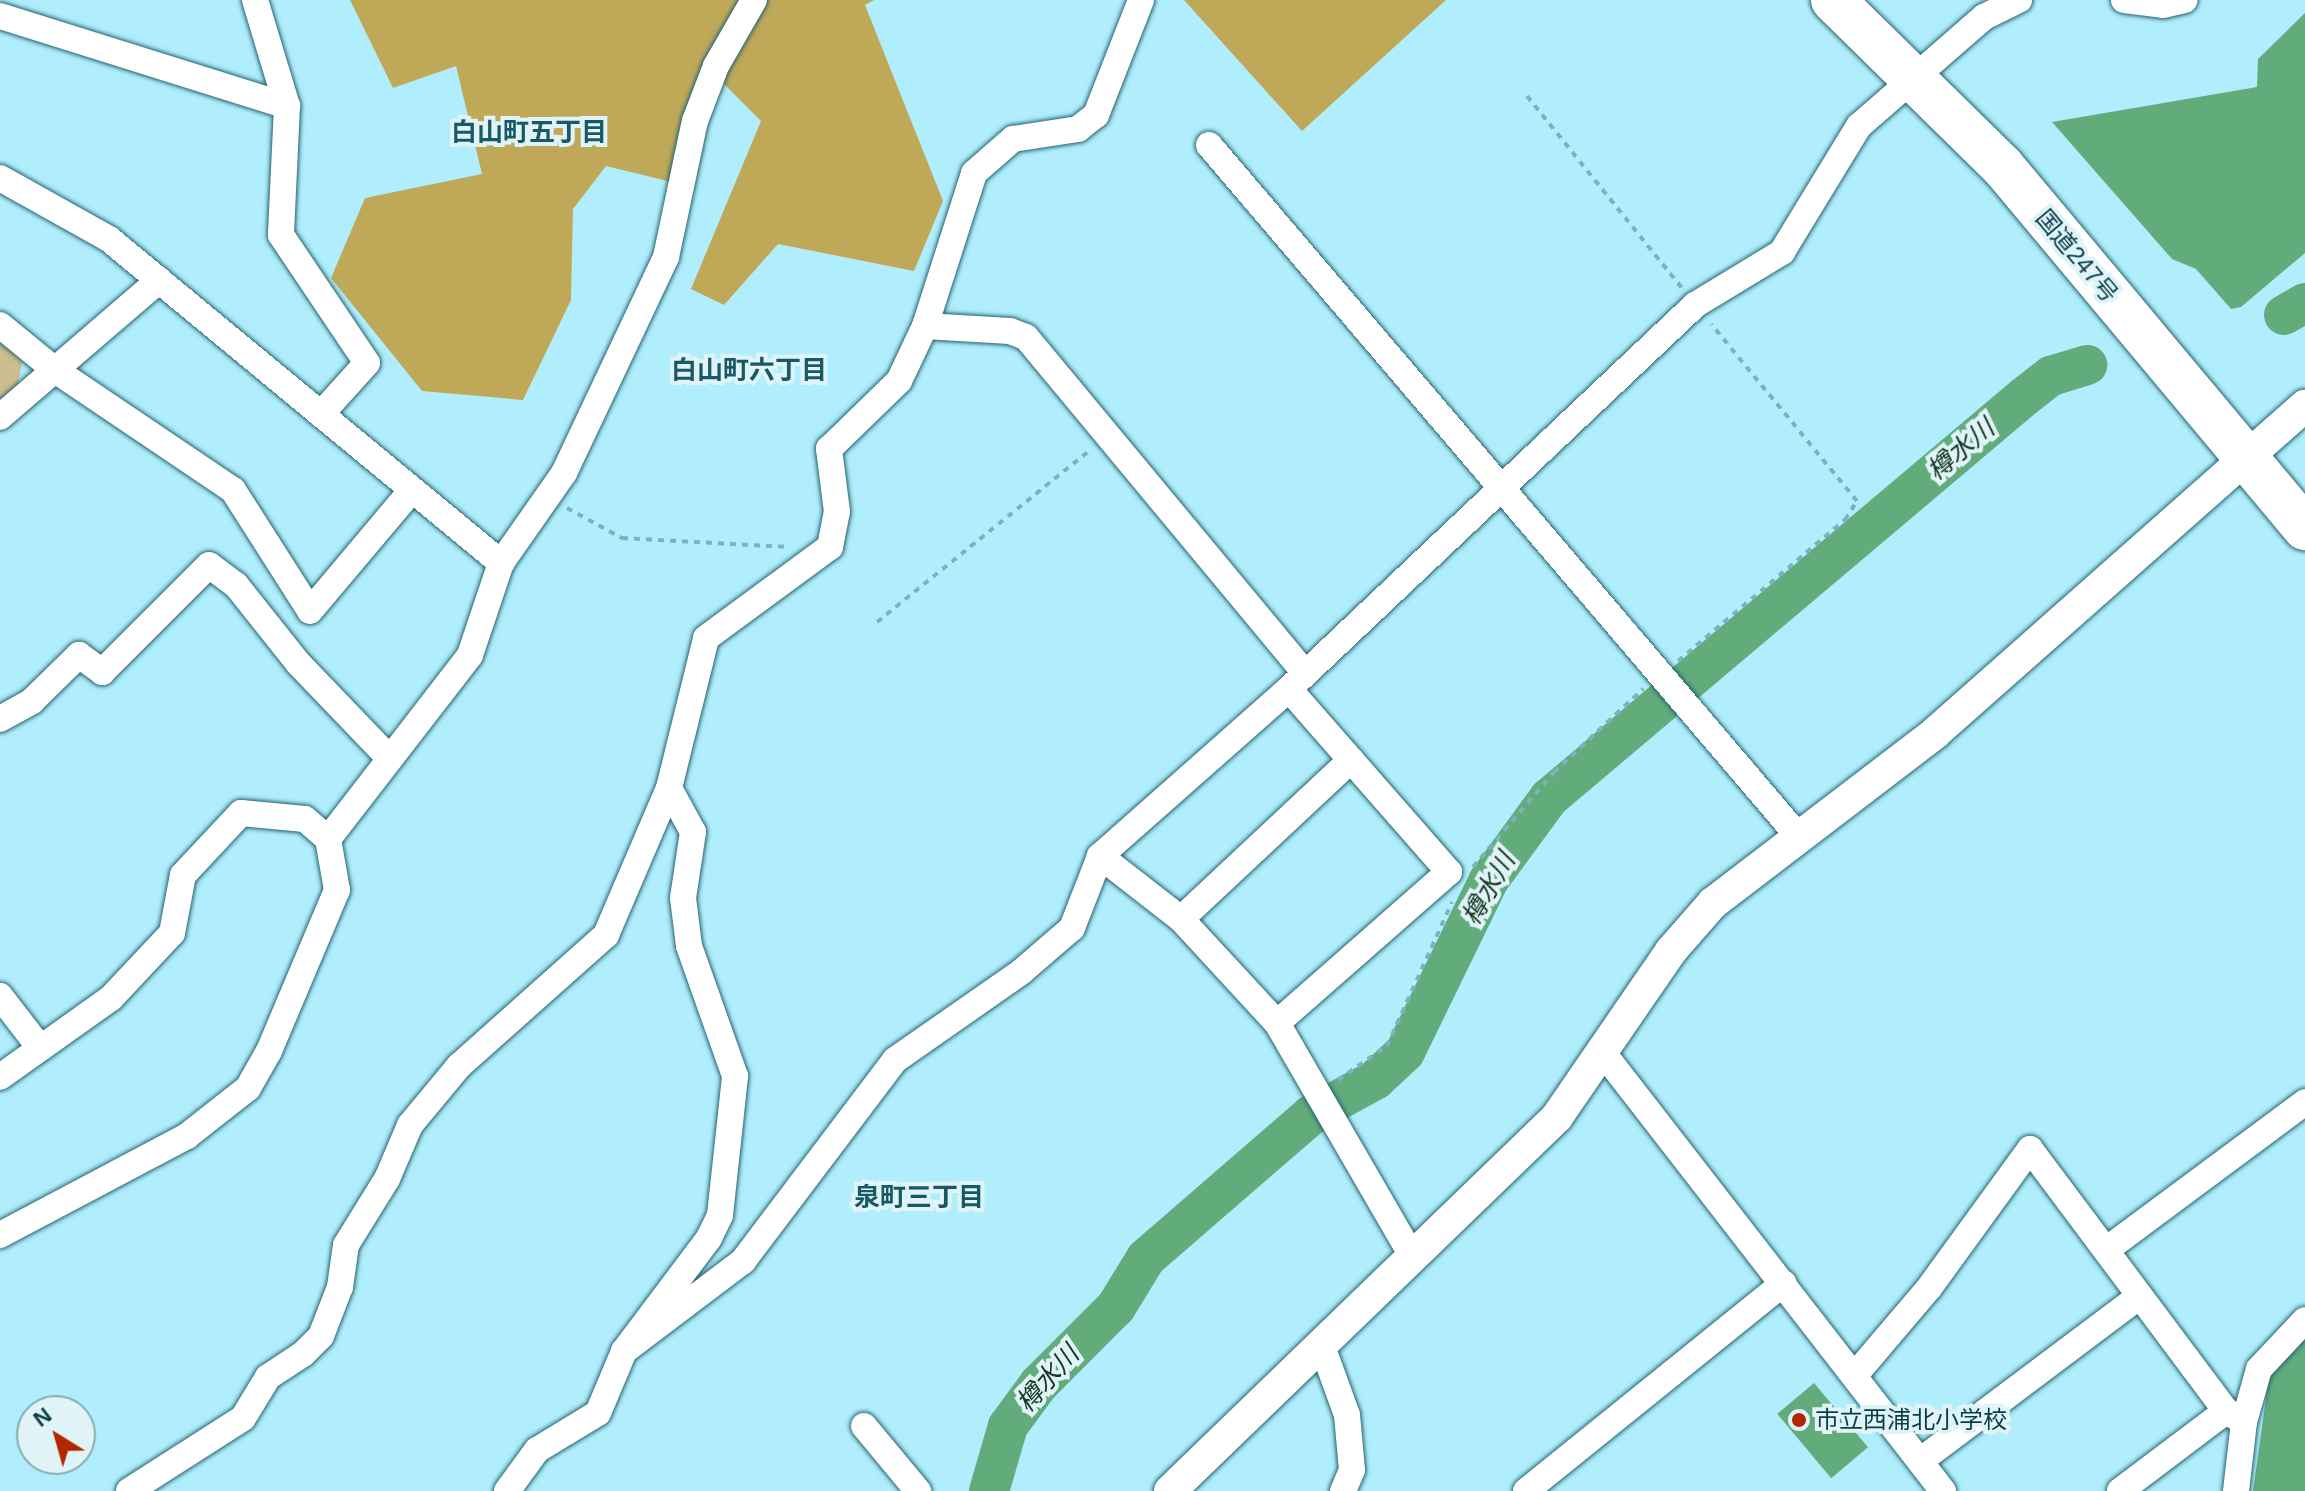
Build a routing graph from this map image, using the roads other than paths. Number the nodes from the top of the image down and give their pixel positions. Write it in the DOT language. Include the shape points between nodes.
graph roads {
  1 [pos="255,0"];
  2 [pos="754,0"];
  3 [pos="1141,0"];
  4 [pos="1833,0"];
  5 [pos="2019,0"];
  6 [pos="2124,0"];
  7 [pos="2184,0"];
  8 [pos="0,16"];
  9 [pos="1918,80"];
  10 [pos="287,106"];
  11 [pos="1209,145"];
  12 [pos="0,178"];
  13 [pos="159,280"];
  14 [pos="0,325"];
  15 [pos="925,326"];
  16 [pos="55,370"];
  17 [pos="2305,406"];
  18 [pos="321,414"];
  19 [pos="0,417"];
  20 [pos="2246,456"];
  21 [pos="1504,486"];
  22 [pos="411,491"];
  23 [pos="2305,528"];
  24 [pos="501,563"];
  25 [pos="1297,681"];
  26 [pos="0,719"];
  27 [pos="388,757"];
  28 [pos="1351,760"];
  29 [pos="669,788"];
  30 [pos="1799,837"];
  31 [pos="328,839"];
  32 [pos="1100,856"];
  33 [pos="1181,919"];
  34 [pos="0,996"];
  35 [pos="1277,1023"];
  36 [pos="40,1048"];
  37 [pos="1604,1054"];
  38 [pos="0,1077"];
  39 [pos="2305,1102"];
  40 [pos="0,1235"];
  41 [pos="2106,1250"];
  42 [pos="1412,1256"];
  43 [pos="1784,1283"];
  44 [pos="2140,1296"];
  45 [pos="2305,1320"];
  46 [pos="1322,1346"];
  47 [pos="624,1351"];
  48 [pos="1855,1375"];
  49 [pos="2235,1417"];
  50 [pos="864,1426"];
  51 [pos="1920,1461"];
  52 [pos="129,1491"];
  53 [pos="507,1491"];
  54 [pos="918,1491"];
  55 [pos="1170,1491"];
  56 [pos="1343,1491"];
  57 [pos="1526,1491"];
  58 [pos="1943,1491"];
  59 [pos="2120,1491"];
  60 [pos="2236,1491"];
  1 -- 10 [label="street"];
  2 -- 24 [label="street" via="722,54 695,121 674,233 649,299 564,473"];
  3 -- 15 [label="street" via="1096,115 1078,129 1013,139 974,173"];
  4 -- 9 [label="highway, 国道247号"];
  5 -- 9 [label="street" via="1984,17"];
  6 -- 7 [label="street" via="2163,5"];
  8 -- 10 [label="street"];
  9 -- 20 [label="highway, 国道247号" via="2003,167"];
  9 -- 21 [label="street" via="1859,126 1782,252 1695,305"];
  10 -- 18 [label="street" via="281,235 367,363"];
  11 -- 21 [label="street"];
  12 -- 13 [label="street" via="109,239"];
  13 -- 16 [label="street"];
  13 -- 18 [label="street"];
  14 -- 16 [label="street"];
  15 -- 25 [label="street" via="1018,333 1111,438"];
  15 -- 29 [label="street" via="899,381 829,449 836,526 830,547 706,638"];
  16 -- 19 [label="street"];
  16 -- 22 [label="street" via="233,490 310,611"];
  17 -- 20 [label="street"];
  18 -- 22 [label="street"];
  20 -- 23 [label="highway, 国道247号"];
  20 -- 30 [label="street" via="1997,682"];
  21 -- 25 [label="street"];
  21 -- 30 [label="street"];
  22 -- 24 [label="street"];
  24 -- 27 [label="street" via="470,655"];
  25 -- 28 [label="street"];
  25 -- 32 [label="street"];
  26 -- 27 [label="street" via="32,701 79,655 102,672 209,565 236,585 298,663"];
  27 -- 31 [label="street"];
  28 -- 33 [label="street"];
  28 -- 35 [label="street" via="1449,872"];
  29 -- 47 [label="street" via="691,823 683,918 707,1005 735,1076 736,1104 720,1215 709,1238"];
  29 -- 52 [label="street" via="606,935 459,1066 410,1125 387,1179 346,1245 340,1287 321,1336 268,1377 243,1418"];
  30 -- 37 [label="street" via="1713,903 1671,951"];
  31 -- 36 [label="street" via="305,819 241,813 183,875 172,933 111,998"];
  31 -- 40 [label="street" via="337,890 248,1088 187,1136"];
  32 -- 33 [label="street"];
  32 -- 47 [label="street" via="1072,928 1021,972 895,1060 743,1261"];
  33 -- 35 [label="street"];
  34 -- 36 [label="street"];
  35 -- 42 [label="street"];
  36 -- 38 [label="street"];
  37 -- 42 [label="street" via="1557,1117"];
  37 -- 43 [label="street"];
  39 -- 41 [label="street"];
  41 -- 44 [label="street"];
  41 -- 48 [label="street" via="2030,1149 1929,1288"];
  42 -- 46 [label="street"];
  43 -- 48 [label="street"];
  43 -- 57 [label="street"];
  44 -- 49 [label="street"];
  44 -- 51 [label="street"];
  45 -- 49 [label="street" via="2259,1369"];
  46 -- 55 [label="street"];
  46 -- 56 [label="street" via="1347,1415 1352,1470"];
  47 -- 53 [label="street" via="598,1413 537,1450"];
  48 -- 51 [label="street"];
  49 -- 59 [label="street"];
  49 -- 60 [label="street"];
  50 -- 54 [label="street"];
  51 -- 58 [label="street"];
}
